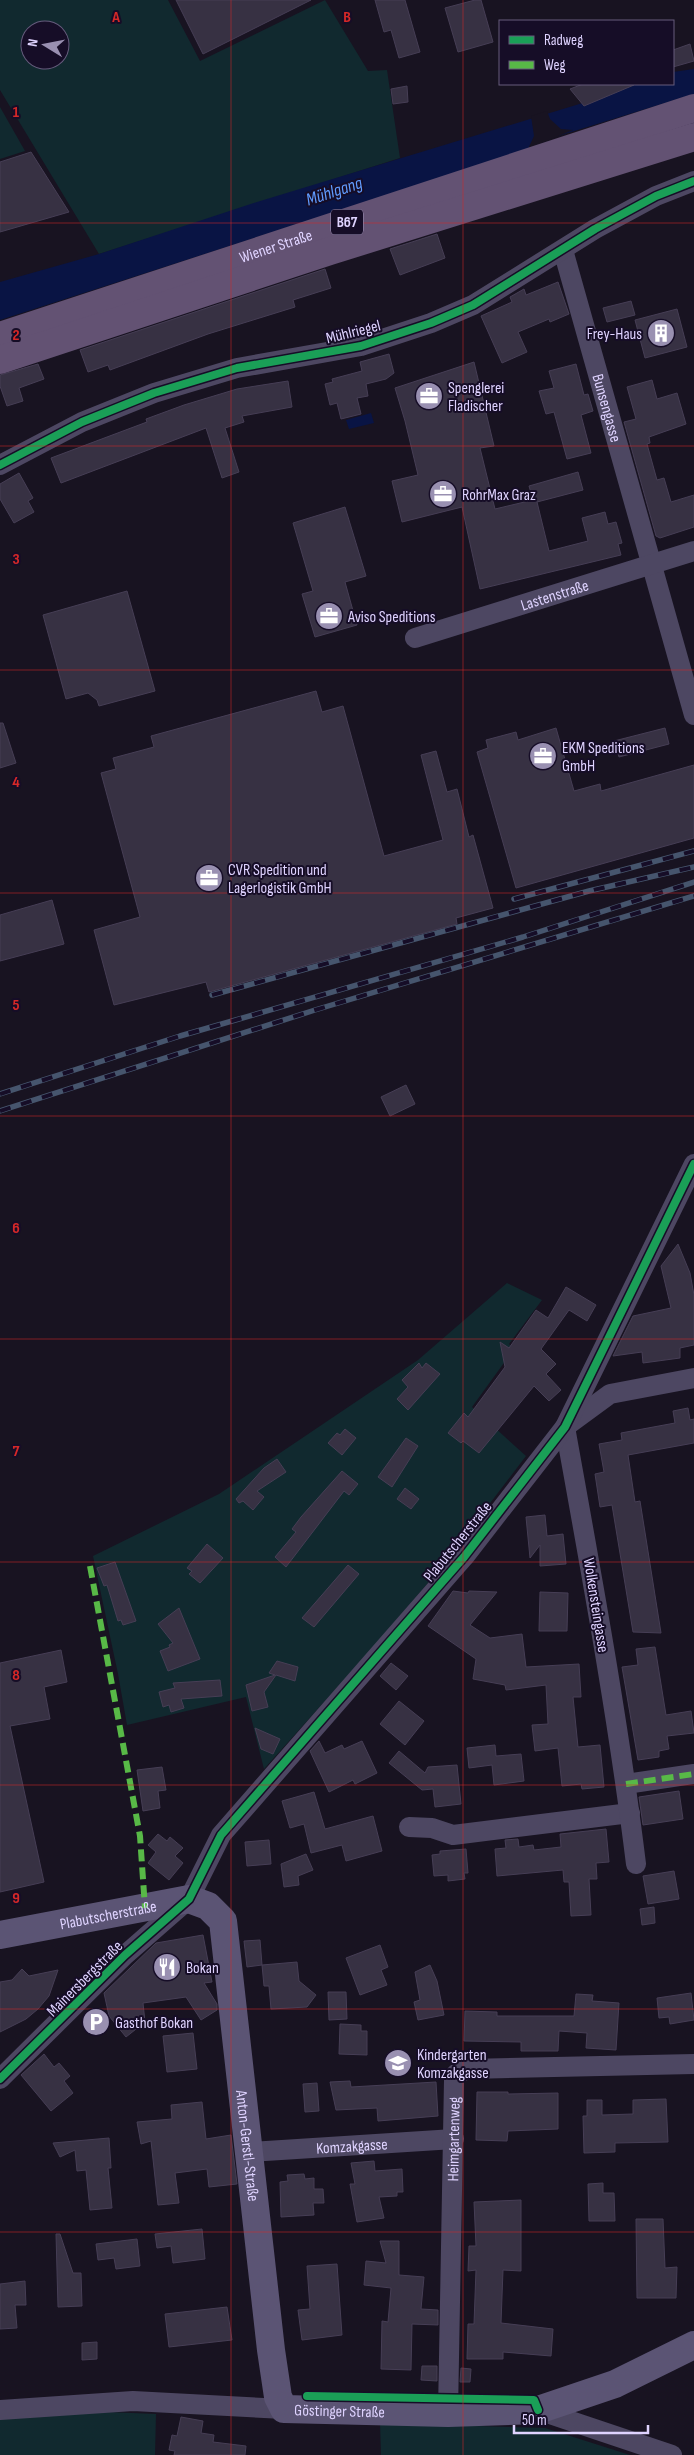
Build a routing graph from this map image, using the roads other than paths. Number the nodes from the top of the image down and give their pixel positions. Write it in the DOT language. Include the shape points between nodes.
graph roads {
  1 [pos="694,108"];
  2 [pos="694,137"];
  3 [pos="694,181"];
  4 [pos="562,250"];
  5 [pos="0,336"];
  6 [pos="0,360"];
  7 [pos="0,465"];
  8 [pos="694,551"];
  9 [pos="652,565"];
  10 [pos="415,638"];
  11 [pos="694,715"];
  12 [pos="694,1164"];
  13 [pos="694,1378"];
  14 [pos="565,1427"];
  15 [pos="694,1774"];
  16 [pos="626,1784"];
  17 [pos="630,1812"];
  18 [pos="409,1827"];
  19 [pos="636,1864"];
  20 [pos="189,1900"];
  21 [pos="0,1935"];
  22 [pos="694,2064"];
  23 [pos="0,2079"];
  24 [pos="454,2139"];
  25 [pos="250,2152"];
  26 [pos="694,2345"];
  27 [pos="0,2410"];
  28 [pos="284,2410"];
  29 [pos="538,2410"];
  30 [pos="448,2413"];
  31 [pos="672,2455"];
  1 -- 5 [label="main road, Wiener Straße / B67"];
  2 -- 6 [label="main road, Wiener Straße / B67" via="330,251"];
  3 -- 4 [label="street, Mühlriegel" via="656,196"];
  4 -- 7 [label="street, Mühlriegel" via="474,305 431,323 361,346 237,368 154,393 82,422"];
  4 -- 9 [label="street, Bunsengasse"];
  8 -- 9 [label="street, Lastenstraße"];
  9 -- 10 [label="street, Lastenstraße"];
  9 -- 11 [label="street, Bunsengasse"];
  12 -- 14 [label="street, Plabutscherstraße"];
  13 -- 14 [label="street" via="610,1394"];
  14 -- 16 [label="street, Wolkensteingasse"];
  14 -- 20 [label="street, Plabutscherstraße" via="464,1557 221,1835"];
  15 -- 16 [label="street"];
  16 -- 17 [label="street, Wolkensteingasse"];
  17 -- 18 [label="street" via="453,1835 432,1828"];
  17 -- 19 [label="street, Wolkensteingasse"];
  20 -- 21 [label="street, Plabutscherstraße"];
  20 -- 23 [label="street, Mainersbergstraße" via="125,1955"];
  20 -- 25 [label="street, Anton-Gerstl-Straße" via="208,1906 222,1921"];
  22 -- 24 [label="street, Heimgartenweg" via="463,2070 454,2080"];
  24 -- 25 [label="street, Komzakgasse"];
  24 -- 30 [label="street, Heimgartenweg"];
  25 -- 28 [label="street, Anton-Gerstl-Straße" via="271,2350 278,2397"];
  26 -- 29 [label="street" via="615,2384"];
  27 -- 28 [label="street, Göstinger Straße" via="133,2401"];
  28 -- 30 [label="street, Göstinger Straße"];
  29 -- 30 [label="street, Göstinger Straße"];
  29 -- 31 [label="street, Göstinger Straße"];
}
